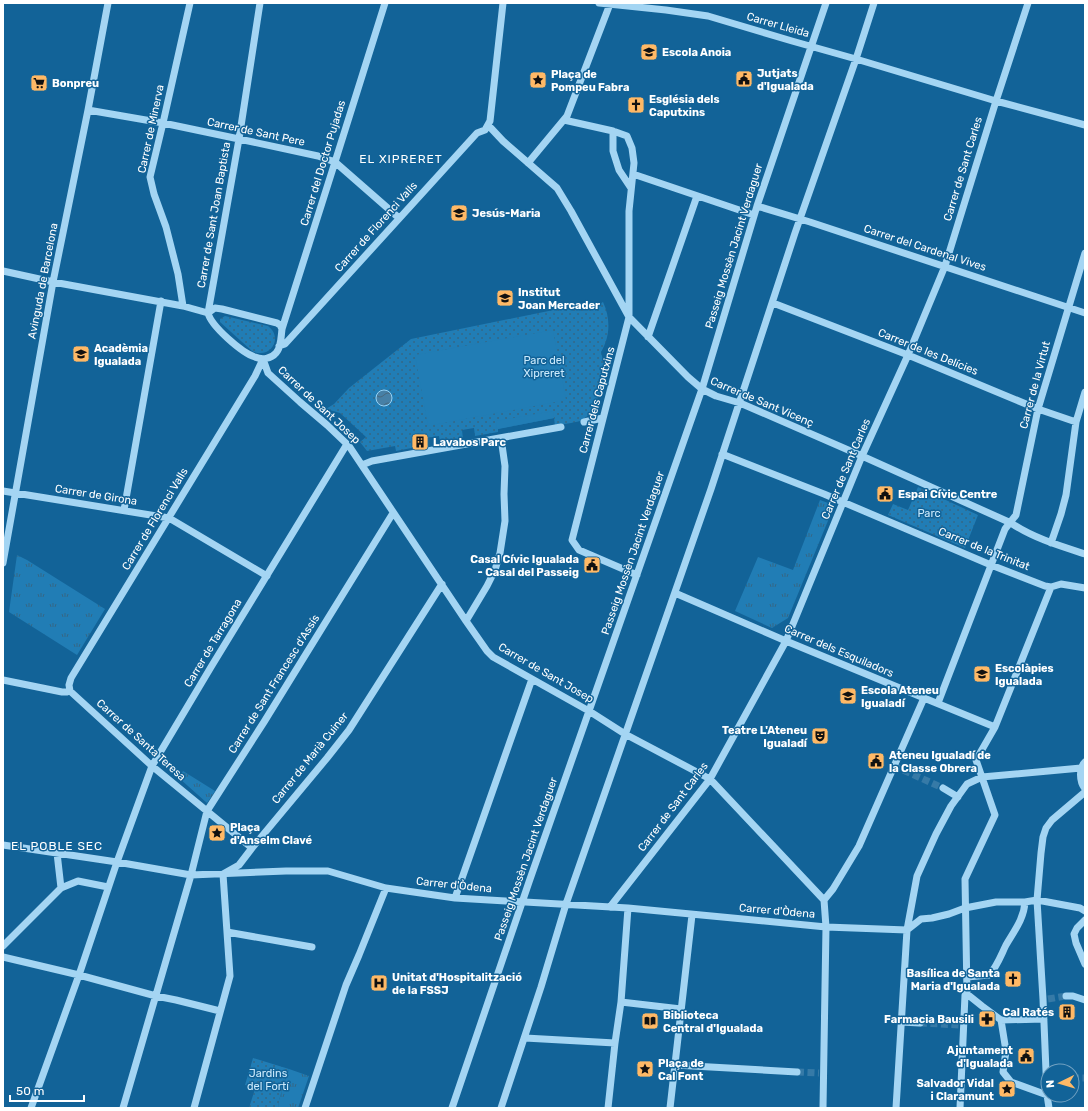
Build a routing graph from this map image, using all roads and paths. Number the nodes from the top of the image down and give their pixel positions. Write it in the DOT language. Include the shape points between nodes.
graph roads {
  1 [pos="108,3"];
  2 [pos="190,3"];
  3 [pos="260,3"];
  4 [pos="384,3"];
  5 [pos="503,3"];
  6 [pos="600,3"];
  7 [pos="670,3"];
  8 [pos="826,3"];
  9 [pos="874,3"];
  10 [pos="1028,3"];
  11 [pos="610,4"];
  12 [pos="666,10"];
  13 [pos="811,46"];
  14 [pos="856,59"];
  15 [pos="996,101"];
  16 [pos="88,110"];
  17 [pos="564,120"];
  18 [pos="163,123"];
  19 [pos="1085,124"];
  20 [pos="488,125"];
  21 [pos="613,131"];
  22 [pos="239,139"];
  23 [pos="335,162"];
  24 [pos="528,163"];
  25 [pos="633,174"];
  26 [pos="631,188"];
  27 [pos="697,196"];
  28 [pos="757,206"];
  29 [pos="754,215"];
  30 [pos="399,218"];
  31 [pos="800,219"];
  32 [pos="1085,253"];
  33 [pos="945,266"];
  34 [pos="3,271"];
  35 [pos="53,282"];
  36 [pos="161,301"];
  37 [pos="773,303"];
  38 [pos="183,306"];
  39 [pos="1068,308"];
  40 [pos="208,313"];
  41 [pos="1085,313"];
  42 [pos="629,317"];
  43 [pos="282,329"];
  44 [pos="648,337"];
  45 [pos="279,346"];
  46 [pos="908,355"];
  47 [pos="263,359"];
  48 [pos="702,389"];
  49 [pos="1085,392"];
  50 [pos="740,404"];
  51 [pos="1038,409"];
  52 [pos="603,418"];
  53 [pos="584,422"];
  54 [pos="1076,422"];
  55 [pos="561,427"];
  56 [pos="501,438"];
  57 [pos="347,444"];
  58 [pos="722,454"];
  59 [pos="862,456"];
  60 [pos="362,465"];
  61 [pos="3,491"];
  62 [pos="16,494"];
  63 [pos="844,503"];
  64 [pos="124,510"];
  65 [pos="393,513"];
  66 [pos="169,518"];
  67 [pos="1011,523"];
  68 [pos="1051,543"];
  69 [pos="1085,554"];
  70 [pos="3,563"];
  71 [pos="991,565"];
  72 [pos="637,575"];
  73 [pos="267,576"];
  74 [pos="442,584"];
  75 [pos="1051,587"];
  76 [pos="1085,588"];
  77 [pos="675,593"];
  78 [pos="466,621"];
  79 [pos="786,641"];
  80 [pos="532,679"];
  81 [pos="3,680"];
  82 [pos="70,691"];
  83 [pos="924,698"];
  84 [pos="938,703"];
  85 [pos="589,711"];
  86 [pos="995,727"];
  87 [pos="625,734"];
  88 [pos="1085,762"];
  89 [pos="152,766"];
  90 [pos="1081,768"];
  91 [pos="982,777"];
  92 [pos="710,779"];
  93 [pos="943,788"];
  94 [pos="1085,789"];
  95 [pos="1085,792"];
  96 [pos="958,797"];
  97 [pos="207,810"];
  98 [pos="3,845"];
  99 [pos="252,848"];
  100 [pos="57,853"];
  101 [pos="117,862"];
  102 [pos="223,874"];
  103 [pos="192,875"];
  104 [pos="108,887"];
  105 [pos="61,888"];
  106 [pos="386,888"];
  107 [pos="455,898"];
  108 [pos="824,900"];
  109 [pos="1037,900"];
  110 [pos="522,902"];
  111 [pos="1025,902"];
  112 [pos="566,904"];
  113 [pos="610,907"];
  114 [pos="628,908"];
  115 [pos="965,908"];
  116 [pos="1085,911"];
  117 [pos="692,915"];
  118 [pos="1085,920"];
  119 [pos="826,927"];
  120 [pos="907,930"];
  121 [pos="227,932"];
  122 [pos="3,946"];
  123 [pos="312,947"];
  124 [pos="3,957"];
  125 [pos="1085,964"];
  126 [pos="79,975"];
  127 [pos="967,977"];
  128 [pos="967,994"];
  129 [pos="156,996"];
  130 [pos="1066,996"];
  131 [pos="1085,1000"];
  132 [pos="621,1002"];
  133 [pos="681,1010"];
  134 [pos="220,1011"];
  135 [pos="1044,1019"];
  136 [pos="1001,1020"];
  137 [pos="901,1022"];
  138 [pos="920,1023"];
  139 [pos="525,1038"];
  140 [pos="615,1043"];
  141 [pos="1046,1063"];
  142 [pos="675,1065"];
  143 [pos="797,1072"];
  144 [pos="1040,1092"];
  145 [pos="31,1108"];
  146 [pos="122,1108"];
  147 [pos="194,1108"];
  148 [pos="304,1108"];
  149 [pos="452,1108"];
  150 [pos="501,1108"];
  151 [pos="608,1108"];
  152 [pos="670,1108"];
  153 [pos="823,1108"];
  154 [pos="896,1108"];
  155 [pos="960,1108"];
  1 -- 16 [label="street, Avinguda de Barcelona"];
  2 -- 18 [label="street, Carrer de Minerva"];
  3 -- 22 [label="street, Carrer de Sant Joan Baptista"];
  4 -- 23 [label="street, Carrer del Doctor Pujadas"];
  5 -- 20 [label="street"];
  6 -- 11 [label="street, Carrer Lleida"];
  7 -- 12 [label="street"];
  8 -- 13 [label="street, Passeig Mossèn Jacint Verdaguer"];
  9 -- 14 [label="street"];
  10 -- 15 [label="street, Carrer de Sant Carles"];
  11 -- 12 [label="street, Carrer Lleida"];
  11 -- 17 [label="street"];
  12 -- 13 [label="street, Carrer Lleida" via="708,16"];
  13 -- 14 [label="street, Carrer Lleida"];
  13 -- 28 [label="street, Passeig Mossèn Jacint Verdaguer"];
  14 -- 15 [label="street, Carrer Lleida"];
  14 -- 31 [label="street"];
  15 -- 19 [label="street, Carrer Lleida"];
  15 -- 33 [label="street, Carrer de Sant Carles"];
  16 -- 18 [label="street, Carrer de Sant Pere"];
  16 -- 35 [label="street, Avinguda de Barcelona"];
  17 -- 21 [label="street, Carrer dels Caputxins"];
  17 -- 24 [label="street"];
  18 -- 22 [label="street, Carrer de Sant Pere"];
  18 -- 38 [label="street, Carrer de Minerva" via="150,177 166,227"];
  20 -- 24 [label="street, Carrer de Sant Vicenç"];
  20 -- 30 [label="street, Carrer de Florenci Valls" via="485,130 477,133"];
  21 -- 25 [label="street, Carrer dels Caputxins" via="627,136 632,148"];
  21 -- 26 [label="street" via="613,151 619,170"];
  22 -- 23 [label="street, Carrer de Sant Pere"];
  22 -- 40 [label="street, Carrer de Sant Joan Baptista"];
  23 -- 30 [label="street, Carrer de Sant Pere"];
  23 -- 43 [label="street, Carrer del Doctor Pujadas"];
  24 -- 42 [label="street, Carrer de Sant Vicenç" via="557,188"];
  25 -- 26 [label="street, Carrer dels Caputxins"];
  25 -- 27 [label="street"];
  26 -- 42 [label="street, Carrer dels Caputxins"];
  27 -- 29 [label="street"];
  27 -- 44 [label="street"];
  28 -- 29 [label="street, Passeig Mossèn Jacint Verdaguer"];
  28 -- 31 [label="street, Carrer del Cardenal Vives"];
  29 -- 48 [label="street, Passeig Mossèn Jacint Verdaguer"];
  30 -- 45 [label="street, Carrer de Florenci Valls" via="285,344"];
  31 -- 33 [label="street, Carrer del Cardenal Vives"];
  31 -- 37 [label="street"];
  32 -- 39 [label="street, Carrer de la Virtut"];
  33 -- 39 [label="street, Carrer del Cardenal Vives"];
  33 -- 46 [label="street, Carrer de Sant Carles"];
  34 -- 35 [label="street"];
  35 -- 36 [label="street"];
  35 -- 62 [label="street, Avinguda de Barcelona"];
  36 -- 38 [label="street"];
  36 -- 64 [label="street"];
  37 -- 46 [label="street, Carrer de les Delícies"];
  37 -- 50 [label="street"];
  38 -- 40 [label="street"];
  39 -- 41 [label="street, Carrer del Cardenal Vives"];
  39 -- 51 [label="street, Carrer de la Virtut"];
  40 -- 43 [label="street" via="215,308 222,309 277,323"];
  40 -- 47 [label="street" via="214,325 229,339 246,353"];
  42 -- 44 [label="street, Carrer de Sant Vicenç"];
  42 -- 52 [label="street, Carrer dels Caputxins"];
  43 -- 45 [label="street, Carrer del Doctor Pujadas"];
  44 -- 48 [label="street, Carrer de Sant Vicenç"];
  45 -- 47 [label="street, Carrer de Florenci Valls" via="277,353"];
  46 -- 51 [label="street, Carrer de les Delícies"];
  46 -- 59 [label="street, Carrer de Sant Carles"];
  47 -- 57 [label="street, Carrer de Sant Josep" via="268,373"];
  47 -- 66 [label="street, Carrer de Florenci Valls" via="256,376"];
  48 -- 50 [label="street, Carrer de Sant Vicenç"];
  48 -- 72 [label="street, Passeig Mossèn Jacint Verdaguer"];
  49 -- 54 [label="street"];
  50 -- 58 [label="street"];
  50 -- 59 [label="street, Carrer de Sant Vicenç"];
  51 -- 54 [label="street, Carrer de les Delícies"];
  51 -- 67 [label="street, Carrer de la Virtut" via="1016,516"];
  52 -- 53 [label="street"];
  52 -- 72 [label="street, Carrer dels Caputxins" via="572,540 579,550"];
  54 -- 68 [label="street" via="1066,495"];
  55 -- 56 [label="street"];
  56 -- 60 [label="street" via="372,461"];
  56 -- 78 [label="street" via="504,455 505,521 500,553 495,570"];
  57 -- 60 [label="street, Carrer de Sant Josep"];
  57 -- 73 [label="street, Carrer de Tarragona"];
  58 -- 63 [label="street, Carrer de la Trinitat"];
  58 -- 77 [label="street"];
  59 -- 63 [label="street, Carrer de Sant Carles"];
  59 -- 67 [label="street, Carrer de Sant Vicenç"];
  60 -- 65 [label="street, Carrer de Sant Josep"];
  61 -- 62 [label="street, Carrer de Girona"];
  62 -- 64 [label="street, Carrer de Girona"];
  62 -- 70 [label="street, Avinguda de Barcelona"];
  63 -- 71 [label="street, Carrer de la Trinitat"];
  63 -- 79 [label="street, Carrer de Sant Carles"];
  64 -- 66 [label="street, Carrer de Girona"];
  65 -- 74 [label="street, Carrer de Sant Josep"];
  65 -- 97 [label="street, Carrer de Sant Francesc d'Assís"];
  66 -- 73 [label="street, Carrer de Girona"];
  66 -- 82 [label="street, Carrer de Florenci Valls" via="71,678"];
  67 -- 68 [label="street, Carrer de Sant Vicenç"];
  67 -- 71 [label="street, Carrer de la Virtut" via="1005,529"];
  68 -- 69 [label="street, Carrer de Sant Vicenç"];
  71 -- 75 [label="street, Carrer de la Trinitat"];
  71 -- 84 [label="street, Carrer de la Virtut"];
  72 -- 85 [label="street, Passeig Mossèn Jacint Verdaguer"];
  73 -- 89 [label="street, Carrer de Tarragona"];
  74 -- 78 [label="street, Carrer de Sant Josep"];
  74 -- 99 [label="street, Carrer de Marià Cuiner" via="349,730"];
  75 -- 76 [label="street, Carrer de la Trinitat" via="1061,584"];
  75 -- 86 [label="street"];
  77 -- 79 [label="street, Carrer dels Esquiladors"];
  77 -- 87 [label="street"];
  78 -- 80 [label="street, Carrer de Sant Josep" via="493,657"];
  79 -- 83 [label="street, Carrer dels Esquiladors"];
  79 -- 92 [label="street, Carrer de Sant Carles"];
  80 -- 85 [label="street, Carrer de Sant Josep"];
  80 -- 107 [label="street"];
  81 -- 82 [label="street" via="62,692"];
  82 -- 89 [label="street, Carrer de Santa Teresa"];
  83 -- 84 [label="street, Carrer dels Esquiladors"];
  83 -- 108 [label="street" via="859,846"];
  84 -- 86 [label="street, Carrer dels Esquiladors"];
  85 -- 87 [label="street, Carrer de Sant Josep"];
  85 -- 110 [label="street, Passeig Mossèn Jacint Verdaguer"];
  86 -- 91 [label="street" via="976,760"];
  87 -- 92 [label="street, Carrer de Sant Josep"];
  87 -- 112 [label="street"];
  88 -- 90 [label="street"];
  89 -- 97 [label="street, Carrer de Santa Teresa"];
  89 -- 101 [label="street, Carrer de Tarragona"];
  90 -- 91 [label="street"];
  90 -- 94 [label="street" via="1081,780"];
  91 -- 96 [label="street" via="967,784"];
  91 -- 115 [label="street" via="995,815 965,879"];
  92 -- 108 [label="street, Carrer de Sant Josep"];
  92 -- 113 [label="street, Carrer de Sant Carles"];
  93 -- 96 [label="street"];
  95 -- 109 [label="street" via="1046,828"];
  96 -- 120 [label="street" via="936,834 917,876"];
  97 -- 99 [label="street, Carrer de Santa Teresa"];
  97 -- 103 [label="street, Carrer de Sant Francesc d'Assís"];
  98 -- 100 [label="street, Carrer d'Òdena"];
  99 -- 102 [label="street, Carrer de Marià Cuiner" via="239,865"];
  100 -- 101 [label="street, Carrer d'Òdena"];
  100 -- 105 [label="street"];
  101 -- 103 [label="street, Carrer d'Òdena"];
  101 -- 104 [label="street, Carrer de Tarragona"];
  102 -- 103 [label="street, Carrer d'Òdena"];
  102 -- 106 [label="street, Carrer d'Òdena" via="328,871"];
  102 -- 121 [label="street"];
  103 -- 129 [label="street, Carrer de Sant Francesc d'Assís"];
  104 -- 105 [label="street" via="78,881"];
  104 -- 126 [label="street, Carrer de Tarragona"];
  105 -- 122 [label="street"];
  106 -- 107 [label="street, Carrer d'Òdena"];
  106 -- 148 [label="street" via="346,984"];
  107 -- 110 [label="street, Carrer d'Òdena"];
  108 -- 119 [label="street"];
  109 -- 111 [label="street"];
  109 -- 116 [label="street"];
  109 -- 135 [label="street" via="1046,999"];
  110 -- 112 [label="street, Carrer d'Òdena"];
  110 -- 149 [label="street, Passeig Mossèn Jacint Verdaguer"];
  111 -- 115 [label="street" via="996,902"];
  111 -- 127 [label="street" via="1023,914 995,969 989,975"];
  112 -- 113 [label="street, Carrer d'Òdena"];
  112 -- 139 [label="street"];
  113 -- 114 [label="street, Carrer d'Òdena"];
  114 -- 117 [label="street, Carrer d'Òdena"];
  114 -- 132 [label="street"];
  115 -- 120 [label="street" via="921,919"];
  115 -- 127 [label="street"];
  117 -- 119 [label="street, Carrer d'Òdena"];
  117 -- 133 [label="street"];
  118 -- 125 [label="street" via="1074,934"];
  119 -- 120 [label="street, Carrer d'Òdena"];
  119 -- 153 [label="street" via="821,1073"];
  120 -- 137 [label="street"];
  121 -- 123 [label="street"];
  121 -- 134 [label="street" via="230,976"];
  124 -- 126 [label="street"];
  126 -- 129 [label="street"];
  126 -- 145 [label="street, Carrer de Tarragona"];
  127 -- 128 [label="street"];
  128 -- 136 [label="street"];
  128 -- 155 [label="street" via="962,1025"];
  129 -- 134 [label="street"];
  129 -- 146 [label="street, Carrer de Sant Francesc d'Assís"];
  130 -- 131 [label="street"];
  132 -- 133 [label="street"];
  132 -- 140 [label="street"];
  133 -- 142 [label="street"];
  134 -- 147 [label="street"];
  135 -- 136 [label="street"];
  135 -- 141 [label="street"];
  136 -- 144 [label="street" via="1006,1051 1003,1072 1011,1082"];
  137 -- 138 [label="street"];
  137 -- 154 [label="street"];
  139 -- 140 [label="street"];
  139 -- 150 [label="street"];
  140 -- 151 [label="street"];
  142 -- 143 [label="street"];
  142 -- 152 [label="street"];
}
